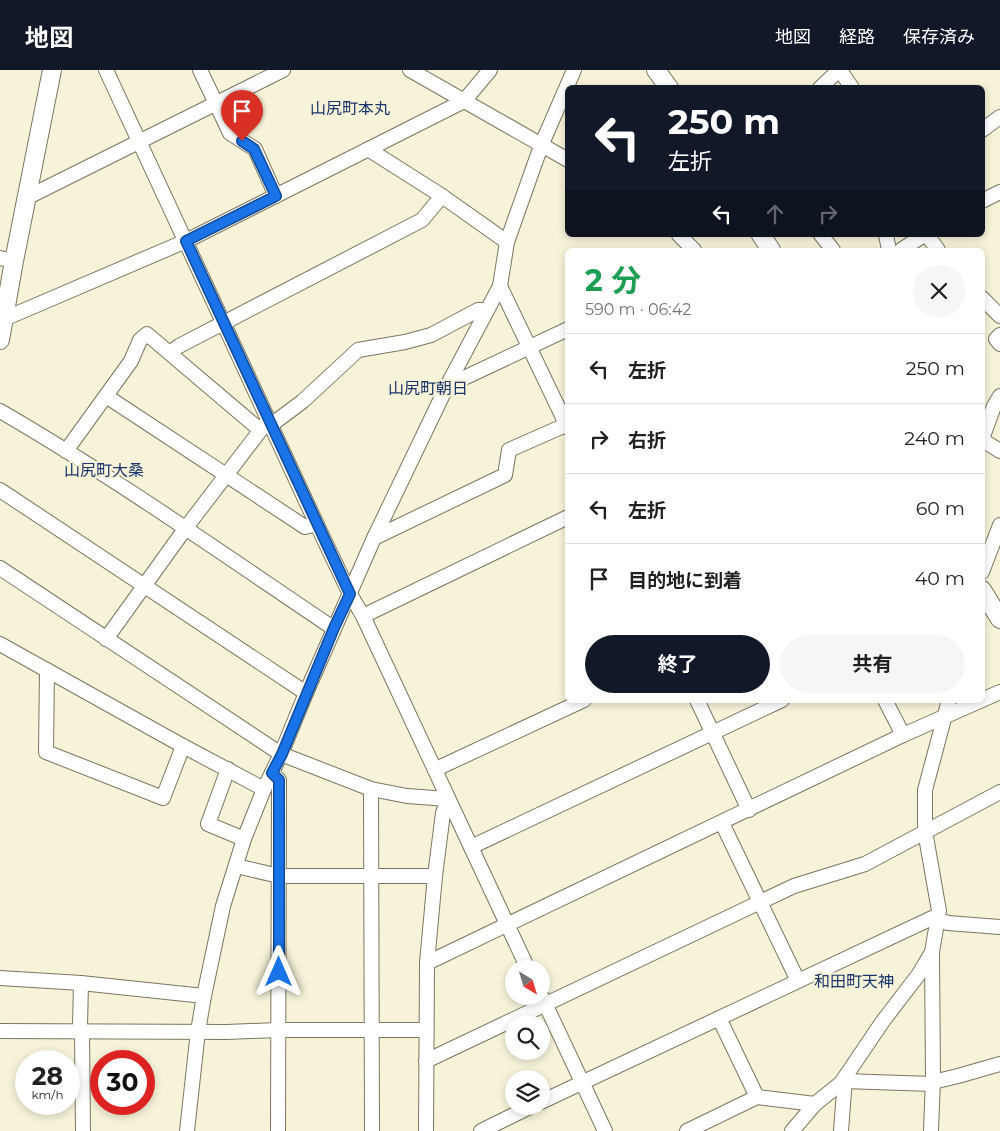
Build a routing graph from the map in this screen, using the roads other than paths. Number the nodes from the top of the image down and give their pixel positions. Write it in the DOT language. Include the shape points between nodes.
graph roads {
  1 [pos="52,70"];
  2 [pos="106,70"];
  3 [pos="200,70"];
  4 [pos="283,70"];
  5 [pos="410,70"];
  6 [pos="490,70"];
  7 [pos="574,70"];
  8 [pos="656,70"];
  9 [pos="839,70"];
  10 [pos="567,85"];
  11 [pos="667,85"];
  12 [pos="823,85"];
  13 [pos="850,85"];
  14 [pos="565,91"];
  15 [pos="464,101"];
  16 [pos="216,103"];
  17 [pos="1000,117"];
  18 [pos="985,128"];
  19 [pos="139,142"];
  20 [pos="541,146"];
  21 [pos="368,149"];
  22 [pos="565,158"];
  23 [pos="1000,192"];
  24 [pos="276,196"];
  25 [pos="442,196"];
  26 [pos="28,197"];
  27 [pos="985,200"];
  28 [pos="681,237"];
  29 [pos="762,237"];
  30 [pos="822,237"];
  31 [pos="922,237"];
  32 [pos="927,237"];
  33 [pos="186,241"];
  34 [pos="507,242"];
  35 [pos="692,248"];
  36 [pos="770,248"];
  37 [pos="831,248"];
  38 [pos="904,248"];
  39 [pos="936,248"];
  40 [pos="7,260"];
  41 [pos="500,286"];
  42 [pos="985,301"];
  43 [pos="487,310"];
  44 [pos="1000,316"];
  45 [pos="4,319"];
  46 [pos="224,323"];
  47 [pos="565,330"];
  48 [pos="1000,335"];
  49 [pos="0,340"];
  50 [pos="1000,344"];
  51 [pos="529,347"];
  52 [pos="170,352"];
  53 [pos="447,386"];
  54 [pos="106,396"];
  55 [pos="1000,396"];
  56 [pos="0,410"];
  57 [pos="565,421"];
  58 [pos="267,425"];
  59 [pos="565,426"];
  60 [pos="985,431"];
  61 [pos="985,441"];
  62 [pos="66,451"];
  63 [pos="1000,451"];
  64 [pos="227,474"];
  65 [pos="0,490"];
  66 [pos="565,518"];
  67 [pos="317,524"];
  68 [pos="1000,526"];
  69 [pos="186,529"];
  70 [pos="374,538"];
  71 [pos="985,564"];
  72 [pos="0,568"];
  73 [pos="144,586"];
  74 [pos="350,594"];
  75 [pos="991,597"];
  76 [pos="363,616"];
  77 [pos="1000,619"];
  78 [pos="334,628"];
  79 [pos="106,639"];
  80 [pos="0,644"];
  81 [pos="47,670"];
  82 [pos="1000,692"];
  83 [pos="306,693"];
  84 [pos="985,699"];
  85 [pos="578,703"];
  86 [pos="698,703"];
  87 [pos="776,703"];
  88 [pos="887,703"];
  89 [pos="947,703"];
  90 [pos="975,703"];
  91 [pos="944,717"];
  92 [pos="713,733"];
  93 [pos="903,735"];
  94 [pos="183,746"];
  95 [pos="282,754"];
  96 [pos="228,769"];
  97 [pos="436,769"];
  98 [pos="272,773"];
  99 [pos="264,789"];
  100 [pos="371,789"];
  101 [pos="1000,792"];
  102 [pos="448,799"];
  103 [pos="749,810"];
  104 [pos="722,823"];
  105 [pos="926,833"];
  106 [pos="244,840"];
  107 [pos="472,847"];
  108 [pos="236,866"];
  109 [pos="279,876"];
  110 [pos="370,876"];
  111 [pos="435,876"];
  112 [pos="760,902"];
  113 [pos="938,920"];
  114 [pos="507,924"];
  115 [pos="1000,927"];
  116 [pos="932,952"];
  117 [pos="524,960"];
  118 [pos="427,962"];
  119 [pos="0,978"];
  120 [pos="798,981"];
  121 [pos="81,983"];
  122 [pos="204,996"];
  123 [pos="550,997"];
  124 [pos="533,1005"];
  125 [pos="545,1005"];
  126 [pos="719,1018"];
  127 [pos="278,1030"];
  128 [pos="372,1030"];
  129 [pos="426,1030"];
  130 [pos="0,1031"];
  131 [pos="198,1031"];
  132 [pos="82,1032"];
  133 [pos="426,1061"];
  134 [pos="1000,1064"];
  135 [pos="844,1080"];
  136 [pos="582,1082"];
  137 [pos="932,1083"];
  138 [pos="757,1097"];
  139 [pos="550,1098"];
  140 [pos="815,1104"];
  141 [pos="514,1115"];
  142 [pos="83,1131"];
  143 [pos="186,1131"];
  144 [pos="278,1131"];
  145 [pos="372,1131"];
  146 [pos="426,1131"];
  147 [pos="481,1131"];
  148 [pos="605,1131"];
  149 [pos="687,1131"];
  150 [pos="792,1131"];
  151 [pos="840,1131"];
  152 [pos="931,1131"];
  1 -- 26 [label="main road"];
  2 -- 19 [label="street"];
  3 -- 16 [label="street"];
  4 -- 16 [label="street"];
  5 -- 15 [label="street"];
  6 -- 15 [label="street"];
  7 -- 10 [label="street"];
  8 -- 11 [label="main road"];
  9 -- 12 [label="street"];
  9 -- 13 [label="street"];
  14 -- 20 [label="street"];
  15 -- 20 [label="street"];
  15 -- 21 [label="street"];
  16 -- 19 [label="street"];
  16 -- 24 [label="street" via="230,133 254,149"];
  17 -- 18 [label="street"];
  19 -- 26 [label="street"];
  19 -- 33 [label="street"];
  20 -- 22 [label="street"];
  20 -- 34 [label="street"];
  21 -- 24 [label="street"];
  21 -- 25 [label="street"];
  23 -- 27 [label="street"];
  24 -- 33 [label="street"];
  25 -- 34 [label="street"];
  25 -- 46 [label="street" via="422,220"];
  26 -- 40 [label="main road"];
  28 -- 35 [label="street"];
  29 -- 36 [label="main road"];
  30 -- 37 [label="street"];
  31 -- 38 [label="street"];
  32 -- 39 [label="street"];
  33 -- 45 [label="street"];
  33 -- 46 [label="street"];
  34 -- 41 [label="street"];
  40 -- 45 [label="main road"];
  41 -- 43 [label="street"];
  41 -- 51 [label="street"];
  42 -- 44 [label="street"];
  43 -- 53 [label="street"];
  43 -- 58 [label="street" via="478,310 431,335 358,350 303,401"];
  45 -- 49 [label="main road"];
  46 -- 52 [label="street"];
  46 -- 58 [label="street"];
  47 -- 51 [label="street"];
  48 -- 50 [label="street" via="996,339"];
  51 -- 53 [label="street"];
  51 -- 57 [label="street"];
  52 -- 54 [label="street" via="147,334 140,340 131,361"];
  52 -- 58 [label="street"];
  53 -- 70 [label="street"];
  54 -- 62 [label="street"];
  54 -- 64 [label="street"];
  55 -- 60 [label="street"];
  56 -- 62 [label="street"];
  58 -- 64 [label="street"];
  58 -- 67 [label="street"];
  59 -- 70 [label="street" via="509,450 505,475"];
  61 -- 63 [label="street"];
  62 -- 69 [label="street"];
  64 -- 67 [label="street" via="305,526"];
  64 -- 69 [label="street"];
  65 -- 73 [label="street"];
  66 -- 76 [label="street"];
  67 -- 74 [label="street"];
  68 -- 71 [label="street"];
  69 -- 73 [label="street"];
  69 -- 78 [label="street"];
  70 -- 74 [label="street"];
  72 -- 79 [label="street"];
  73 -- 79 [label="street"];
  73 -- 83 [label="street"];
  74 -- 76 [label="street"];
  74 -- 78 [label="street"];
  75 -- 77 [label="main road"];
  76 -- 97 [label="street"];
  78 -- 83 [label="street"];
  79 -- 95 [label="street"];
  80 -- 81 [label="street"];
  81 -- 94 [label="street"];
  81 -- 94 [label="street" via="46,752 163,798"];
  82 -- 84 [label="street"];
  83 -- 95 [label="street"];
  85 -- 97 [label="street"];
  86 -- 92 [label="street"];
  87 -- 92 [label="street"];
  88 -- 93 [label="street"];
  89 -- 91 [label="street"];
  90 -- 91 [label="street"];
  91 -- 93 [label="street"];
  91 -- 105 [label="street" via="925,790"];
  92 -- 103 [label="street"];
  92 -- 107 [label="street"];
  93 -- 103 [label="street"];
  94 -- 96 [label="street"];
  95 -- 98 [label="street"];
  95 -- 100 [label="street"];
  96 -- 99 [label="street"];
  96 -- 106 [label="street" via="208,824"];
  97 -- 102 [label="street"];
  98 -- 99 [label="street"];
  98 -- 109 [label="street" via="279,780"];
  99 -- 106 [label="street"];
  100 -- 102 [label="street"];
  100 -- 110 [label="street"];
  101 -- 105 [label="street"];
  102 -- 107 [label="street"];
  102 -- 111 [label="street" via="443,813"];
  103 -- 104 [label="street"];
  104 -- 112 [label="street"];
  104 -- 114 [label="street"];
  105 -- 112 [label="street" via="865,864 794,886"];
  105 -- 113 [label="street"];
  106 -- 108 [label="street"];
  107 -- 114 [label="street"];
  108 -- 109 [label="street"];
  108 -- 122 [label="street" via="223,906"];
  109 -- 110 [label="street"];
  109 -- 127 [label="street"];
  110 -- 111 [label="street"];
  110 -- 128 [label="street"];
  111 -- 118 [label="street"];
  112 -- 120 [label="street"];
  112 -- 123 [label="street"];
  113 -- 115 [label="street"];
  113 -- 116 [label="street"];
  113 -- 120 [label="street" via="932,918"];
  114 -- 117 [label="street"];
  114 -- 118 [label="street"];
  116 -- 135 [label="street"];
  116 -- 137 [label="street"];
  118 -- 129 [label="street"];
  119 -- 121 [label="street"];
  120 -- 126 [label="street"];
  121 -- 122 [label="street"];
  121 -- 132 [label="street"];
  122 -- 131 [label="street"];
  124 -- 133 [label="street"];
  125 -- 136 [label="street"];
  126 -- 136 [label="street"];
  126 -- 138 [label="street"];
  127 -- 128 [label="street"];
  127 -- 131 [label="street"];
  127 -- 144 [label="street"];
  128 -- 129 [label="street"];
  128 -- 145 [label="street"];
  129 -- 133 [label="street"];
  130 -- 132 [label="street"];
  131 -- 132 [label="street"];
  131 -- 143 [label="street"];
  132 -- 142 [label="street"];
  133 -- 146 [label="street"];
  134 -- 137 [label="street"];
  135 -- 137 [label="street"];
  135 -- 140 [label="street"];
  135 -- 151 [label="street"];
  136 -- 139 [label="street"];
  136 -- 148 [label="street"];
  137 -- 152 [label="street"];
  138 -- 140 [label="street"];
  138 -- 149 [label="street"];
  140 -- 150 [label="street"];
  141 -- 147 [label="street"];
}
